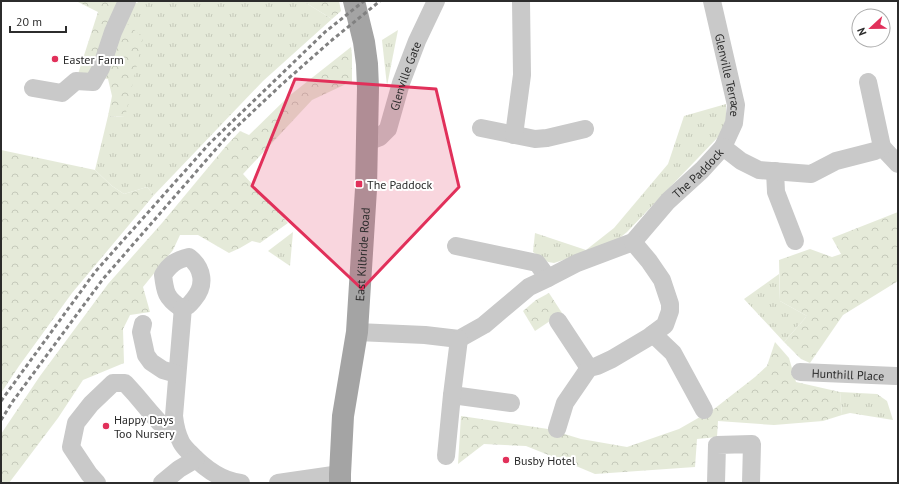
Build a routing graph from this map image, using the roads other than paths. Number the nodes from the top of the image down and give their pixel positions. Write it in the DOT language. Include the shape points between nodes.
graph roads {
  1 [pos="127,1"];
  2 [pos="354,1"];
  3 [pos="436,1"];
  4 [pos="521,1"];
  5 [pos="712,1"];
  6 [pos="868,82"];
  7 [pos="33,88"];
  8 [pos="481,128"];
  9 [pos="585,129"];
  10 [pos="514,135"];
  11 [pos="367,142"];
  12 [pos="723,147"];
  13 [pos="882,147"];
  14 [pos="898,164"];
  15 [pos="775,171"];
  16 [pos="795,240"];
  17 [pos="633,242"];
  18 [pos="456,246"];
  19 [pos="548,278"];
  20 [pos="183,307"];
  21 [pos="558,321"];
  22 [pos="143,324"];
  23 [pos="357,332"];
  24 [pos="653,334"];
  25 [pos="459,339"];
  26 [pos="588,368"];
  27 [pos="800,372"];
  28 [pos="177,374"];
  29 [pos="897,379"];
  30 [pos="452,395"];
  31 [pos="511,403"];
  32 [pos="704,410"];
  33 [pos="175,428"];
  34 [pos="557,429"];
  35 [pos="446,456"];
  36 [pos="196,460"];
  37 [pos="340,479"];
  38 [pos="97,483"];
  39 [pos="162,483"];
  40 [pos="241,483"];
  41 [pos="278,483"];
  42 [pos="716,483"];
  43 [pos="751,483"];
  1 -- 7 [label="street" via="93,82 76,82 62,93"];
  2 -- 11 [label="main road, East Kilbride Road" via="367,64"];
  3 -- 11 [label="street, Glenville Gate" via="401,83 388,129 380,137"];
  4 -- 10 [label="street" via="522,75"];
  5 -- 12 [label="street, Glenville Terrace" via="736,105 734,123"];
  6 -- 13 [label="street"];
  8 -- 10 [label="street"];
  9 -- 10 [label="street" via="547,138 535,139"];
  11 -- 23 [label="main road, East Kilbride Road"];
  12 -- 15 [label="street, The Paddock" via="741,161 759,170"];
  12 -- 17 [label="street, The Paddock" via="668,201"];
  13 -- 14 [label="street"];
  13 -- 15 [label="street, The Paddock" via="836,162 812,174"];
  15 -- 16 [label="street" via="776,192"];
  17 -- 19 [label="street, The Paddock" via="577,263"];
  17 -- 24 [label="street" via="662,280 670,304 665,326"];
  18 -- 19 [label="street" via="537,263"];
  19 -- 25 [label="street, The Paddock" via="529,287 484,325"];
  20 -- 28 [label="street"];
  21 -- 26 [label="street"];
  22 -- 28 [label="street" via="141,332 146,355 163,370"];
  23 -- 25 [label="street"];
  23 -- 37 [label="main road, East Kilbride Road" via="343,416"];
  24 -- 26 [label="street" via="612,359"];
  24 -- 32 [label="street" via="673,353"];
  25 -- 30 [label="street"];
  26 -- 34 [label="street" via="565,404"];
  27 -- 29 [label="street, Hunthill Place"];
  28 -- 33 [label="street"];
  30 -- 31 [label="street"];
  30 -- 35 [label="street"];
  33 -- 36 [label="street" via="182,444"];
  33 -- 38 [label="street" via="159,422 125,383 113,383 76,423 71,447"];
  36 -- 39 [label="street" via="179,469"];
  36 -- 40 [label="street" via="212,472"];
  37 -- 41 [label="street"];
  42 -- 43 [label="street" via="717,445 752,444"];
}
